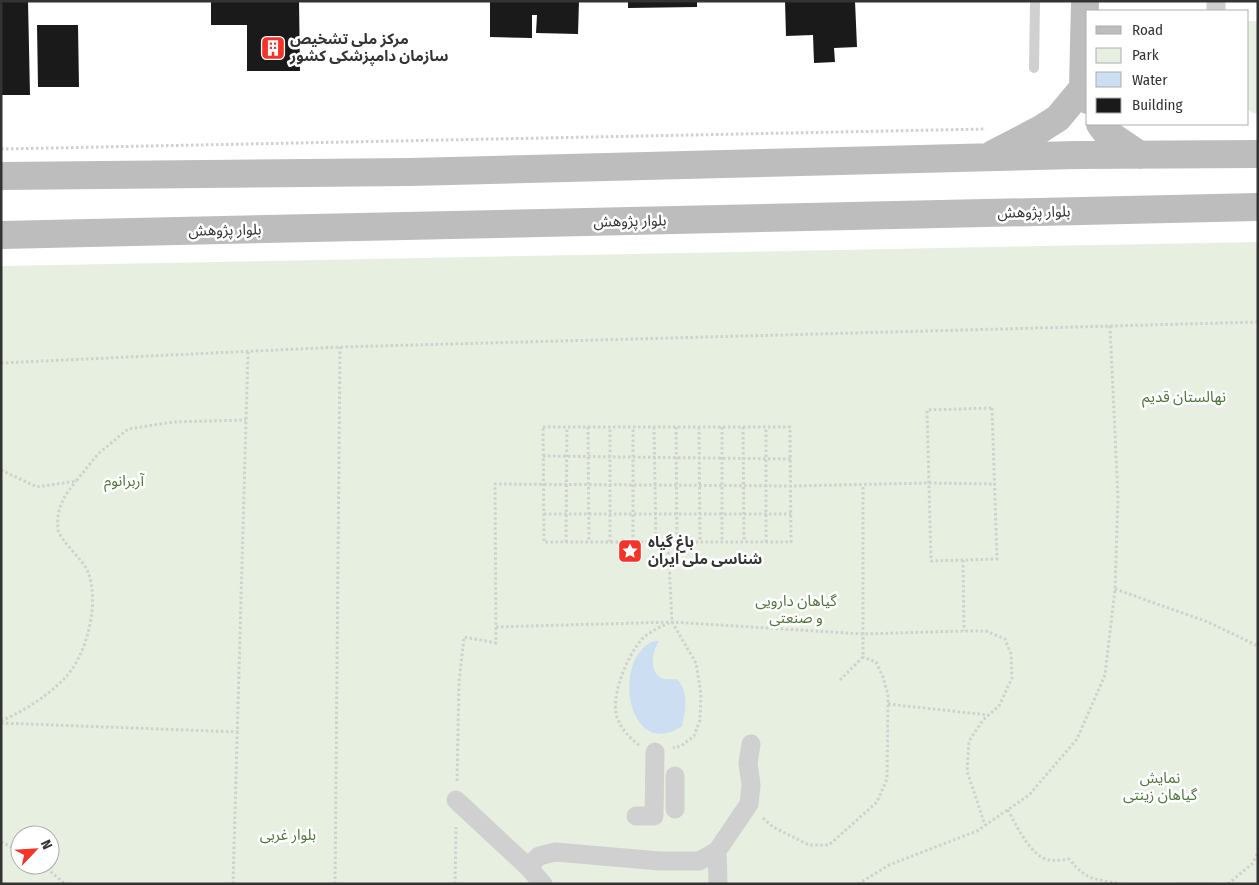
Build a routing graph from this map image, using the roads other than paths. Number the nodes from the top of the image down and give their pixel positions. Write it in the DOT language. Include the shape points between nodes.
graph roads {
  1 [pos="1035,1"];
  2 [pos="1084,1"];
  3 [pos="1034,68"];
  4 [pos="1085,94"];
  5 [pos="1101,125"];
  6 [pos="1258,154"];
  7 [pos="1140,155"];
  8 [pos="985,157"];
  9 [pos="1,176"];
  10 [pos="1258,207"];
  11 [pos="1,235"];
  12 [pos="751,744"];
  13 [pos="655,752"];
  14 [pos="655,792"];
  15 [pos="675,793"];
  16 [pos="456,800"];
  17 [pos="636,816"];
  18 [pos="717,851"];
  19 [pos="528,867"];
  20 [pos="543,884"];
  21 [pos="718,884"];
  1 -- 3 [label="lane"];
  2 -- 4 [label="street"];
  4 -- 8 [label="street" via="1058,118"];
  5 -- 7 [label="street"];
  6 -- 7 [label="street"];
  7 -- 8 [label="street"];
  8 -- 9 [label="street" via="410,172"];
  10 -- 11 [label="street, بلوار پژوهش"];
  12 -- 18 [label="street" via="749,804"];
  13 -- 14 [label="street"];
  14 -- 15 [label="street"];
  14 -- 17 [label="street" via="654,816"];
  16 -- 19 [label="street"];
  18 -- 19 [label="street" via="699,861 555,852 539,856"];
  18 -- 21 [label="street"];
  19 -- 20 [label="street"];
}
